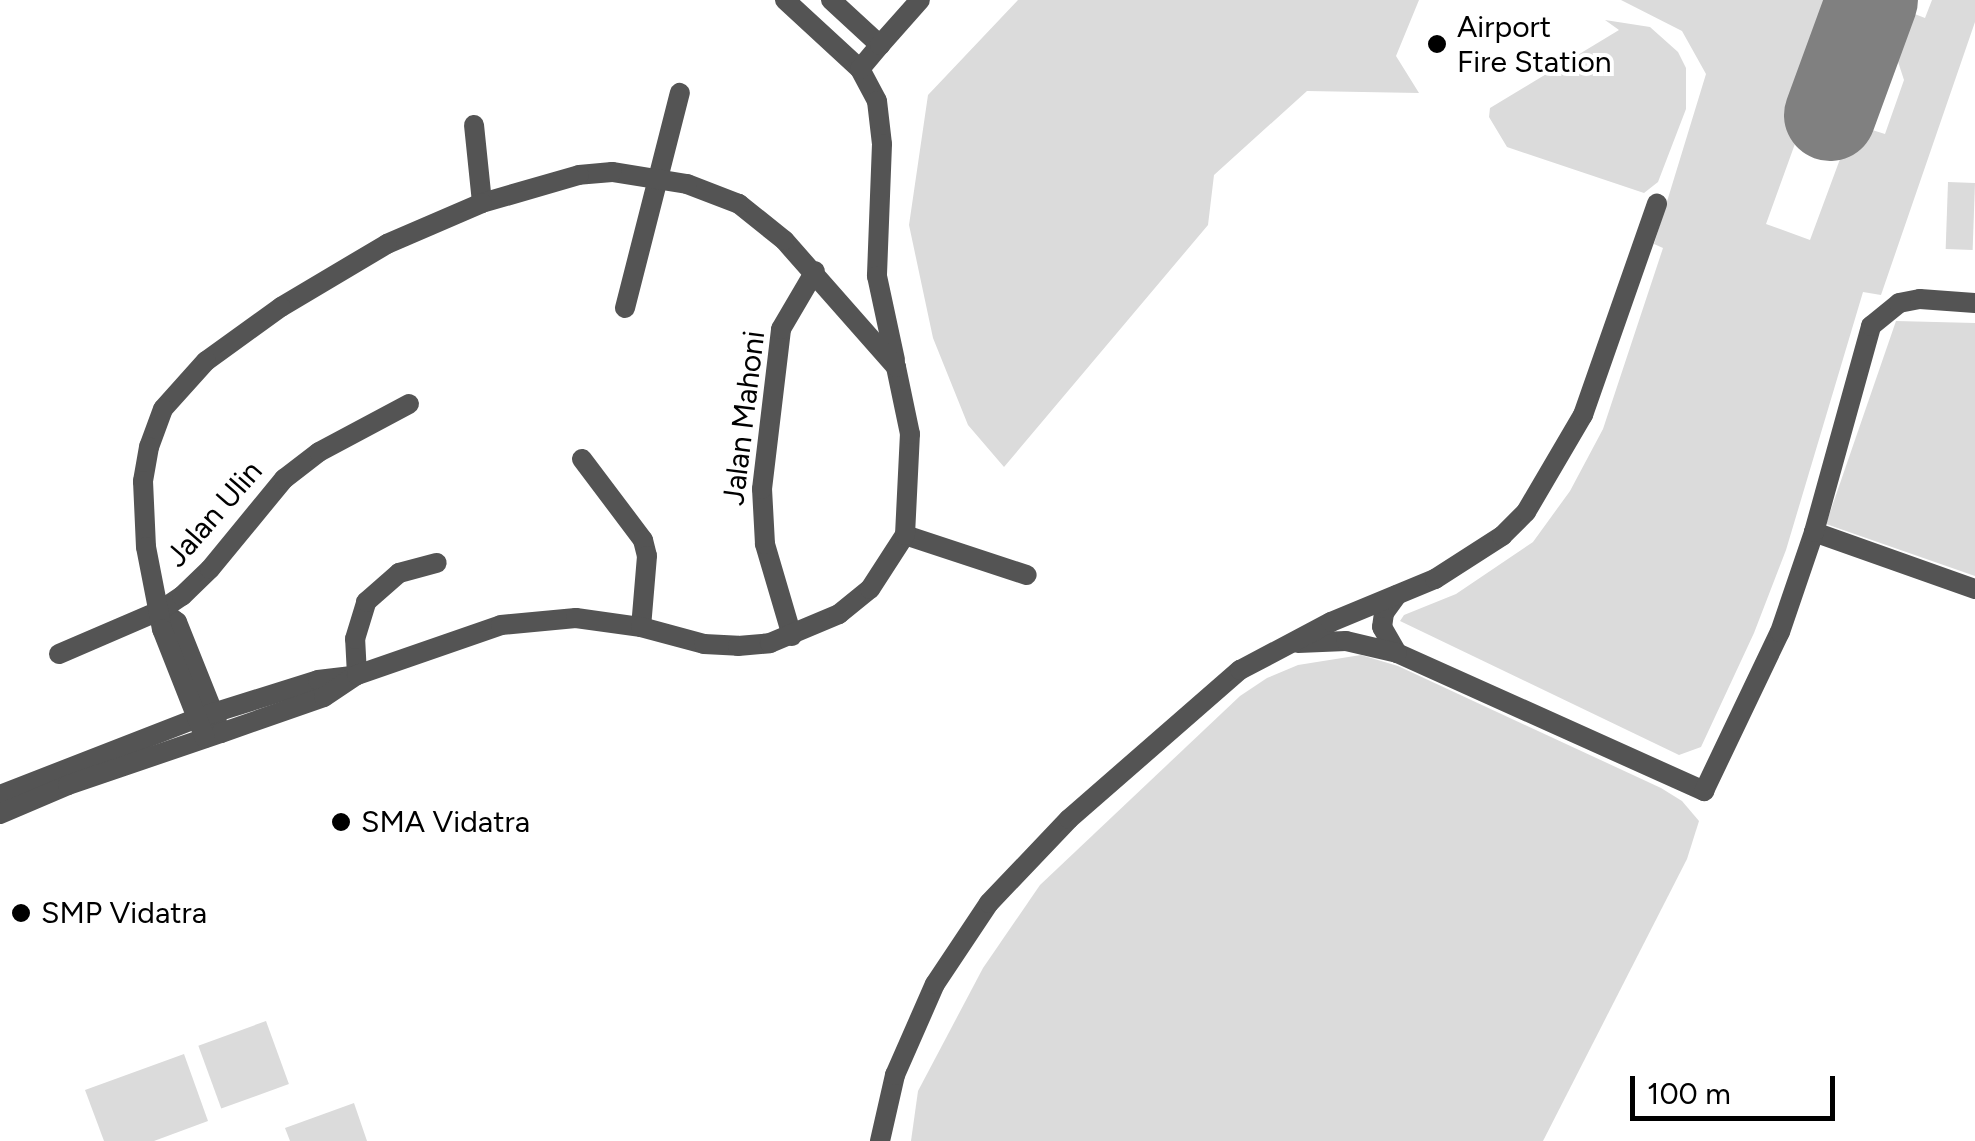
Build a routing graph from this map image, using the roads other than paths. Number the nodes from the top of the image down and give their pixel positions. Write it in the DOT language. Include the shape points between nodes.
graph roads {
  1 [pos="784,0"];
  2 [pos="831,0"];
  3 [pos="920,0"];
  4 [pos="880,45"];
  5 [pos="860,69"];
  6 [pos="680,93"];
  7 [pos="474,125"];
  8 [pos="656,177"];
  9 [pos="482,204"];
  10 [pos="1658,204"];
  11 [pos="816,271"];
  12 [pos="1975,303"];
  13 [pos="881,307"];
  14 [pos="626,308"];
  15 [pos="860,324"];
  16 [pos="896,367"];
  17 [pos="409,404"];
  18 [pos="582,460"];
  19 [pos="1814,532"];
  20 [pos="906,535"];
  21 [pos="438,563"];
  22 [pos="1026,574"];
  23 [pos="1975,589"];
  24 [pos="1396,595"];
  25 [pos="160,610"];
  26 [pos="641,627"];
  27 [pos="792,636"];
  28 [pos="1286,644"];
  29 [pos="1397,653"];
  30 [pos="59,654"];
  31 [pos="357,675"];
  32 [pos="209,726"];
  33 [pos="0,795"];
  34 [pos="0,814"];
  35 [pos="880,1141"];
  1 -- 5 [label="street"];
  2 -- 4 [label="street"];
  3 -- 4 [label="street"];
  4 -- 5 [label="street"];
  5 -- 13 [label="street" via="881,121"];
  6 -- 8 [label="street"];
  7 -- 9 [label="street"];
  8 -- 9 [label="street" via="578,175"];
  8 -- 11 [label="street" via="739,204"];
  8 -- 14 [label="street"];
  9 -- 25 [label="street" via="386,244 281,306 206,360 163,409 148,447 142,516"];
  10 -- 24 [label="street" via="1582,415 1544,485 1502,536"];
  11 -- 15 [label="street"];
  11 -- 27 [label="street, Jalan Mahoni" via="781,328 762,489 765,544"];
  12 -- 19 [label="street" via="1899,303 1871,326"];
  13 -- 15 [label="street"];
  13 -- 16 [label="street"];
  15 -- 16 [label="street"];
  16 -- 20 [label="street" via="910,434"];
  17 -- 25 [label="street, Jalan Ulin" via="319,452 284,479 198,582"];
  18 -- 26 [label="street" via="642,540 647,556"];
  19 -- 23 [label="street"];
  19 -- 29 [label="street" via="1780,632 1704,792"];
  20 -- 22 [label="street"];
  20 -- 27 [label="street" via="870,589 839,614"];
  21 -- 31 [label="street" via="400,573 366,602 355,639"];
  24 -- 28 [label="street"];
  24 -- 29 [label="street" via="1382,627"];
  25 -- 30 [label="street, Jalan Ulin"];
  25 -- 32 [label="street" via="162,629"];
  26 -- 27 [label="street" via="722,645 770,644"];
  26 -- 31 [label="street" via="534,619 453,639"];
  28 -- 29 [label="street" via="1346,641"];
  28 -- 35 [label="street" via="1240,670 1183,716 989,903 935,984 895,1075"];
  31 -- 32 [label="street" via="318,680"];
  32 -- 33 [label="street"];
  32 -- 34 [label="street"];
}
